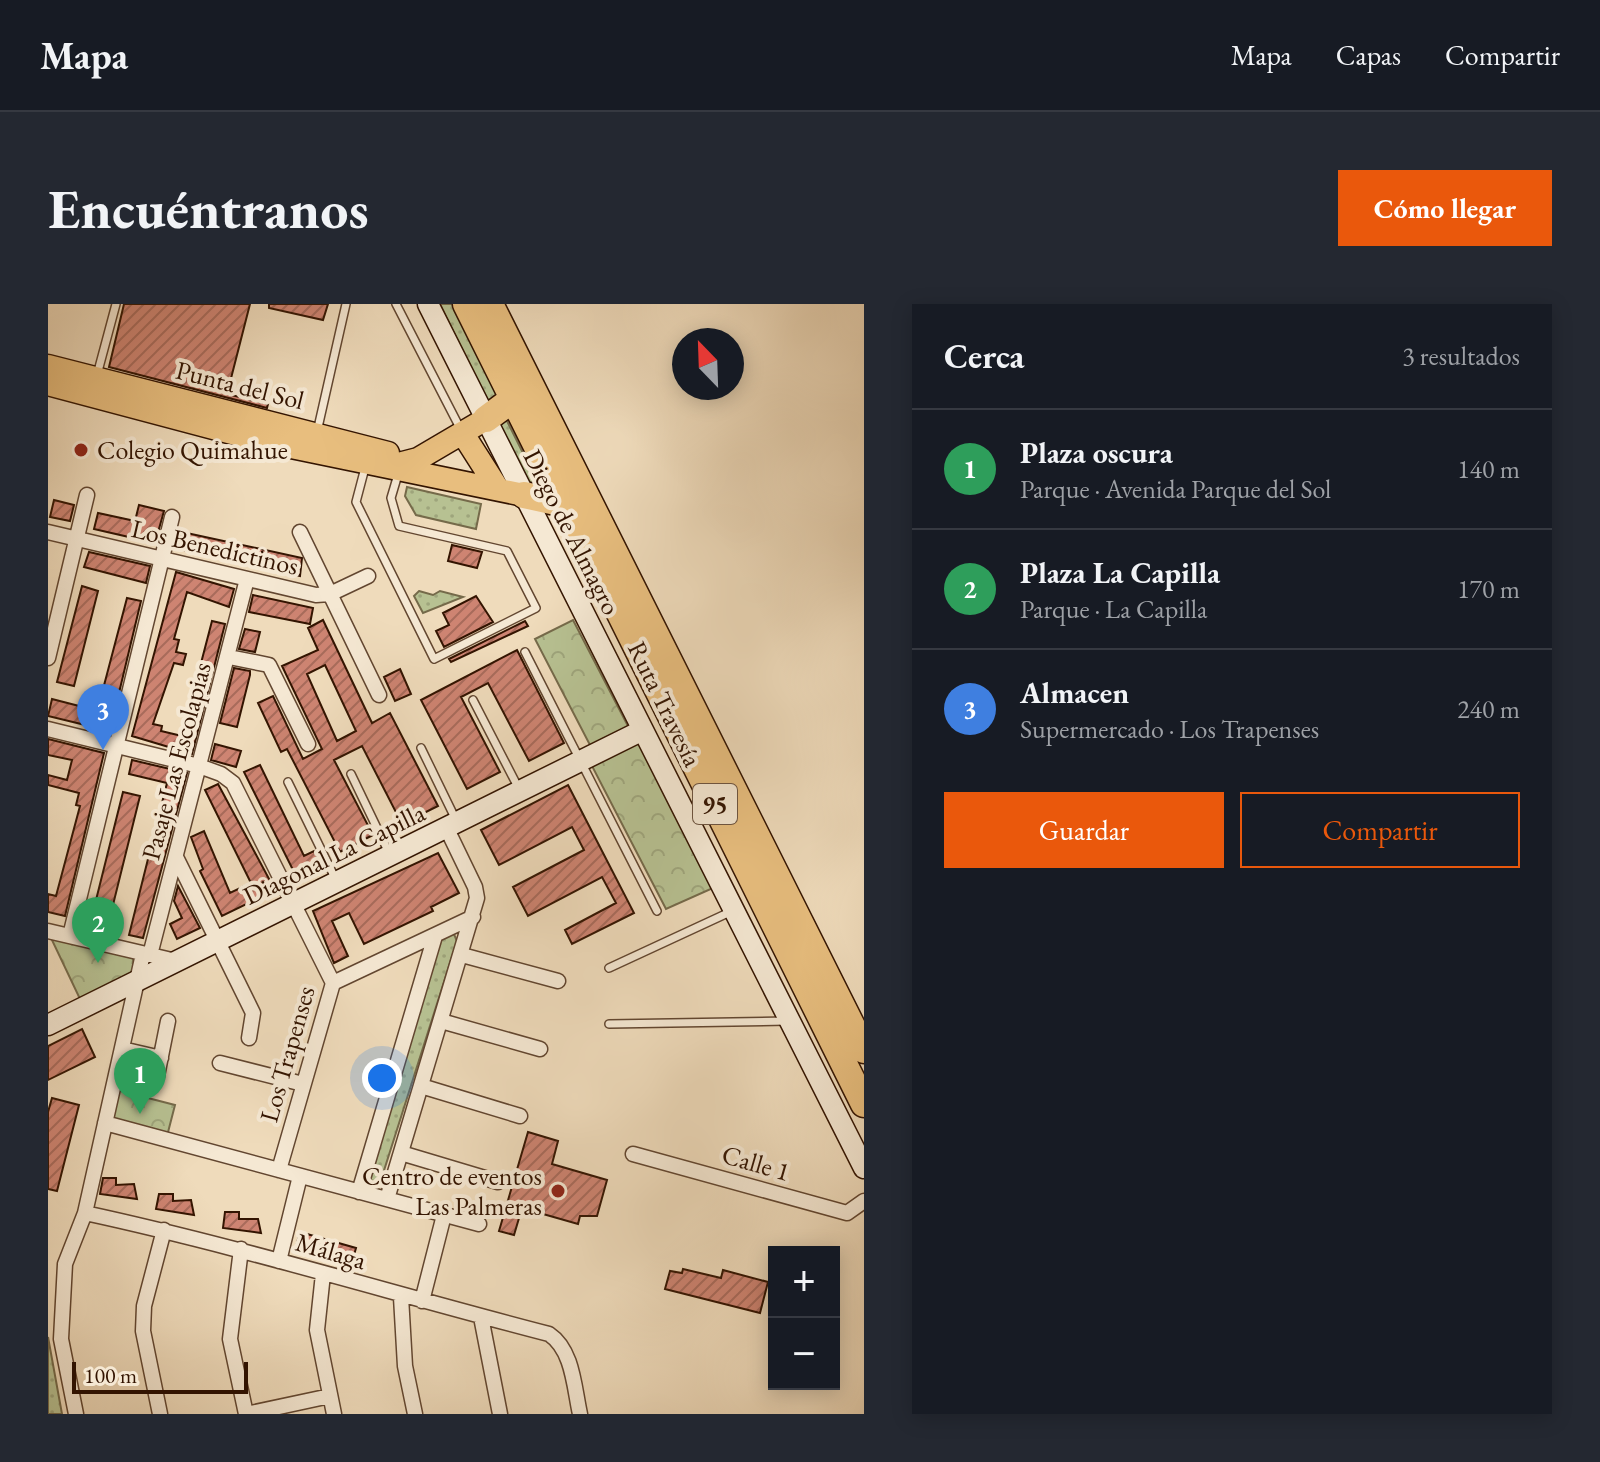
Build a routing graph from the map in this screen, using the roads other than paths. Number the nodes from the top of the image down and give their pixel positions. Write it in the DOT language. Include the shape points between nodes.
graph roads {
  1 [pos="116,304"];
  2 [pos="346,304"];
  3 [pos="396,304"];
  4 [pos="428,304"];
  5 [pos="466,304"];
  6 [pos="490,304"];
  7 [pos="48,366"];
  8 [pos="522,366"];
  9 [pos="48,384"];
  10 [pos="94,387"];
  11 [pos="513,399"];
  12 [pos="486,419"];
  13 [pos="317,443"];
  14 [pos="468,444"];
  15 [pos="366,462"];
  16 [pos="402,465"];
  17 [pos="457,481"];
  18 [pos="509,487"];
  19 [pos="87,495"];
  20 [pos="565,504"];
  21 [pos="172,517"];
  22 [pos="48,532"];
  23 [pos="300,532"];
  24 [pos="77,539"];
  25 [pos="614,549"];
  26 [pos="162,561"];
  27 [pos="368,576"];
  28 [pos="247,579"];
  29 [pos="330,594"];
  30 [pos="525,652"];
  31 [pos="229,657"];
  32 [pos="48,658"];
  33 [pos="379,695"];
  34 [pos="473,700"];
  35 [pos="48,729"];
  36 [pos="643,730"];
  37 [pos="308,744"];
  38 [pos="116,746"];
  39 [pos="421,748"];
  40 [pos="580,761"];
  41 [pos="199,766"];
  42 [pos="351,774"];
  43 [pos="288,782"];
  44 [pos="520,791"];
  45 [pos="452,825"];
  46 [pos="390,855"];
  47 [pos="176,857"];
  48 [pos="337,882"];
  49 [pos="293,903"];
  50 [pos="734,910"];
  51 [pos="657,911"];
  52 [pos="473,917"];
  53 [pos="48,931"];
  54 [pos="70,936"];
  55 [pos="435,936"];
  56 [pos="216,941"];
  57 [pos="147,954"];
  58 [pos="462,955"];
  59 [pos="176,961"];
  60 [pos="609,968"];
  61 [pos="137,980"];
  62 [pos="558,981"];
  63 [pos="333,983"];
  64 [pos="168,1021"];
  65 [pos="441,1021"];
  66 [pos="790,1021"];
  67 [pos="609,1024"];
  68 [pos="48,1025"];
  69 [pos="249,1038"];
  70 [pos="122,1049"];
  71 [pos="540,1049"];
  72 [pos="864,1050"];
  73 [pos="161,1058"];
  74 [pos="220,1063"];
  75 [pos="157,1076"];
  76 [pos="303,1084"];
  77 [pos="421,1086"];
  78 [pos="864,1104"];
  79 [pos="520,1116"];
  80 [pos="105,1123"];
  81 [pos="401,1153"];
  82 [pos="633,1154"];
  83 [pos="864,1168"];
  84 [pos="279,1170"];
  85 [pos="300,1176"];
  86 [pos="498,1182"];
  87 [pos="359,1192"];
  88 [pos="387,1199"];
  89 [pos="864,1201"];
  90 [pos="85,1213"];
  91 [pos="444,1215"];
  92 [pos="479,1224"];
  93 [pos="164,1230"];
  94 [pos="241,1249"];
  95 [pos="279,1261"];
  96 [pos="323,1274"];
  97 [pos="401,1297"];
  98 [pos="422,1301"];
  99 [pos="481,1317"];
  100 [pos="330,1396"];
  101 [pos="76,1414"];
  102 [pos="160,1414"];
  103 [pos="246,1414"];
  104 [pos="334,1414"];
  105 [pos="415,1414"];
  106 [pos="500,1414"];
  107 [pos="580,1414"];
  1 -- 10 [label="lane"];
  2 -- 13 [label="lane"];
  3 -- 14 [label="lane"];
  4 -- 12 [label="main road, Diego de Almagro"];
  5 -- 11 [label="highway, Ruta Travesía / 95"];
  6 -- 8 [label="highway, Ruta Travesía / 95"];
  7 -- 10 [label="main road, Punta del Sol"];
  8 -- 11 [label="highway"];
  8 -- 25 [label="highway, Ruta Travesía / 95"];
  9 -- 10 [label="main road, Punta del Sol"];
  10 -- 13 [label="main road, Punta del Sol"];
  11 -- 12 [label="highway"];
  11 -- 20 [label="highway, Ruta Travesía / 95"];
  12 -- 14 [label="main road"];
  12 -- 18 [label="main road, Diego de Almagro"];
  13 -- 15 [label="main road, Punta del Sol"];
  13 -- 16 [label="main road, Punta del Sol"];
  14 -- 16 [label="main road"];
  14 -- 17 [label="main road" via="474,473"];
  14 -- 18 [label="main road"];
  15 -- 16 [label="main road, Punta del Sol"];
  15 -- 16 [label="lane" via="356,502 434,659 536,608 507,551 399,526 391,498"];
  16 -- 17 [label="main road, Punta del Sol"];
  17 -- 18 [label="main road, Punta del Sol"];
  18 -- 20 [label="highway"];
  18 -- 36 [label="main road, Diego de Almagro"];
  19 -- 24 [label="street"];
  20 -- 25 [label="highway" via="589,520"];
  20 -- 78 [label="highway, Ruta Travesía / 95"];
  21 -- 26 [label="street"];
  22 -- 24 [label="street, Los Benedictinos"];
  23 -- 29 [label="street"];
  24 -- 26 [label="street, Los Benedictinos"];
  24 -- 32 [label="street"];
  25 -- 72 [label="highway, Ruta Travesía / 95"];
  26 -- 28 [label="street, Los Benedictinos"];
  26 -- 38 [label="street"];
  27 -- 29 [label="street, Los Benedictinos"];
  28 -- 29 [label="street, Los Benedictinos"];
  28 -- 31 [label="street, Pasaje Las Escolapias"];
  29 -- 33 [label="street"];
  30 -- 40 [label="lane"];
  31 -- 37 [label="street" via="269,665"];
  31 -- 41 [label="street, Pasaje Las Escolapias"];
  34 -- 44 [label="lane"];
  35 -- 38 [label="street, Los Trapenses"];
  36 -- 40 [label="main road, Diagonal La Capilla"];
  36 -- 50 [label="main road, Diego de Almagro"];
  38 -- 41 [label="street, Los Trapenses"];
  38 -- 54 [label="street"];
  39 -- 45 [label="lane"];
  40 -- 44 [label="main road, Diagonal La Capilla"];
  40 -- 51 [label="lane"];
  41 -- 47 [label="street, Pasaje Las Escolapias"];
  41 -- 49 [label="street, Los Trapenses" via="233,783"];
  42 -- 46 [label="lane"];
  43 -- 48 [label="lane"];
  44 -- 45 [label="main road, Diagonal La Capilla"];
  45 -- 46 [label="main road, Diagonal La Capilla"];
  45 -- 52 [label="street" via="475,887"];
  46 -- 48 [label="main road, Diagonal La Capilla"];
  47 -- 56 [label="street"];
  47 -- 57 [label="street, Pasaje Las Escolapias"];
  48 -- 49 [label="main road, Diagonal La Capilla"];
  49 -- 56 [label="main road, Diagonal La Capilla"];
  49 -- 63 [label="street, Los Trapenses"];
  50 -- 60 [label="lane"];
  50 -- 66 [label="main road, Diego de Almagro"];
  52 -- 55 [label="street"];
  52 -- 58 [label="street"];
  53 -- 54 [label="street"];
  54 -- 57 [label="street"];
  55 -- 63 [label="street"];
  55 -- 87 [label="street"];
  56 -- 59 [label="main road, Diagonal La Capilla"];
  56 -- 69 [label="street" via="253,1013"];
  57 -- 59 [label="street"];
  57 -- 61 [label="street, Pasaje Las Escolapias"];
  58 -- 62 [label="street"];
  58 -- 65 [label="street"];
  59 -- 61 [label="main road, Diagonal La Capilla"];
  61 -- 68 [label="main road, Diagonal La Capilla"];
  61 -- 70 [label="street, Pasaje Las Escolapias"];
  63 -- 76 [label="street, Los Trapenses"];
  64 -- 73 [label="street"];
  65 -- 71 [label="street"];
  65 -- 77 [label="street"];
  66 -- 67 [label="lane"];
  66 -- 83 [label="main road, Diego de Almagro"];
  70 -- 73 [label="street"];
  70 -- 80 [label="street, Pasaje Las Escolapias"];
  73 -- 75 [label="street"];
  74 -- 76 [label="street"];
  76 -- 84 [label="street, Los Trapenses"];
  77 -- 79 [label="street"];
  77 -- 81 [label="street"];
  80 -- 84 [label="street"];
  80 -- 90 [label="street, Pasaje Las Escolapias"];
  81 -- 86 [label="street"];
  81 -- 88 [label="street"];
  82 -- 89 [label="street, Calle 1" via="847,1213"];
  84 -- 85 [label="street"];
  85 -- 87 [label="street"];
  85 -- 95 [label="street"];
  87 -- 88 [label="street"];
  88 -- 91 [label="street"];
  90 -- 93 [label="street, Málaga"];
  90 -- 101 [label="street, Pasaje Las Escolapias" via="65,1264 61,1304 61,1339"];
  91 -- 92 [label="street"];
  91 -- 98 [label="street"];
  93 -- 94 [label="street, Málaga"];
  93 -- 102 [label="street" via="144,1306 143,1331"];
  94 -- 95 [label="street, Málaga"];
  94 -- 103 [label="street" via="230,1339"];
  95 -- 96 [label="street, Málaga"];
  96 -- 97 [label="street, Málaga"];
  96 -- 100 [label="street" via="317,1330"];
  97 -- 98 [label="street, Málaga"];
  97 -- 105 [label="street" via="405,1366"];
  98 -- 99 [label="street, Málaga"];
  99 -- 106 [label="street"];
  99 -- 107 [label="street, Málaga" via="549,1334 560,1342"];
  100 -- 103 [label="street"];
  100 -- 104 [label="street"];
}
